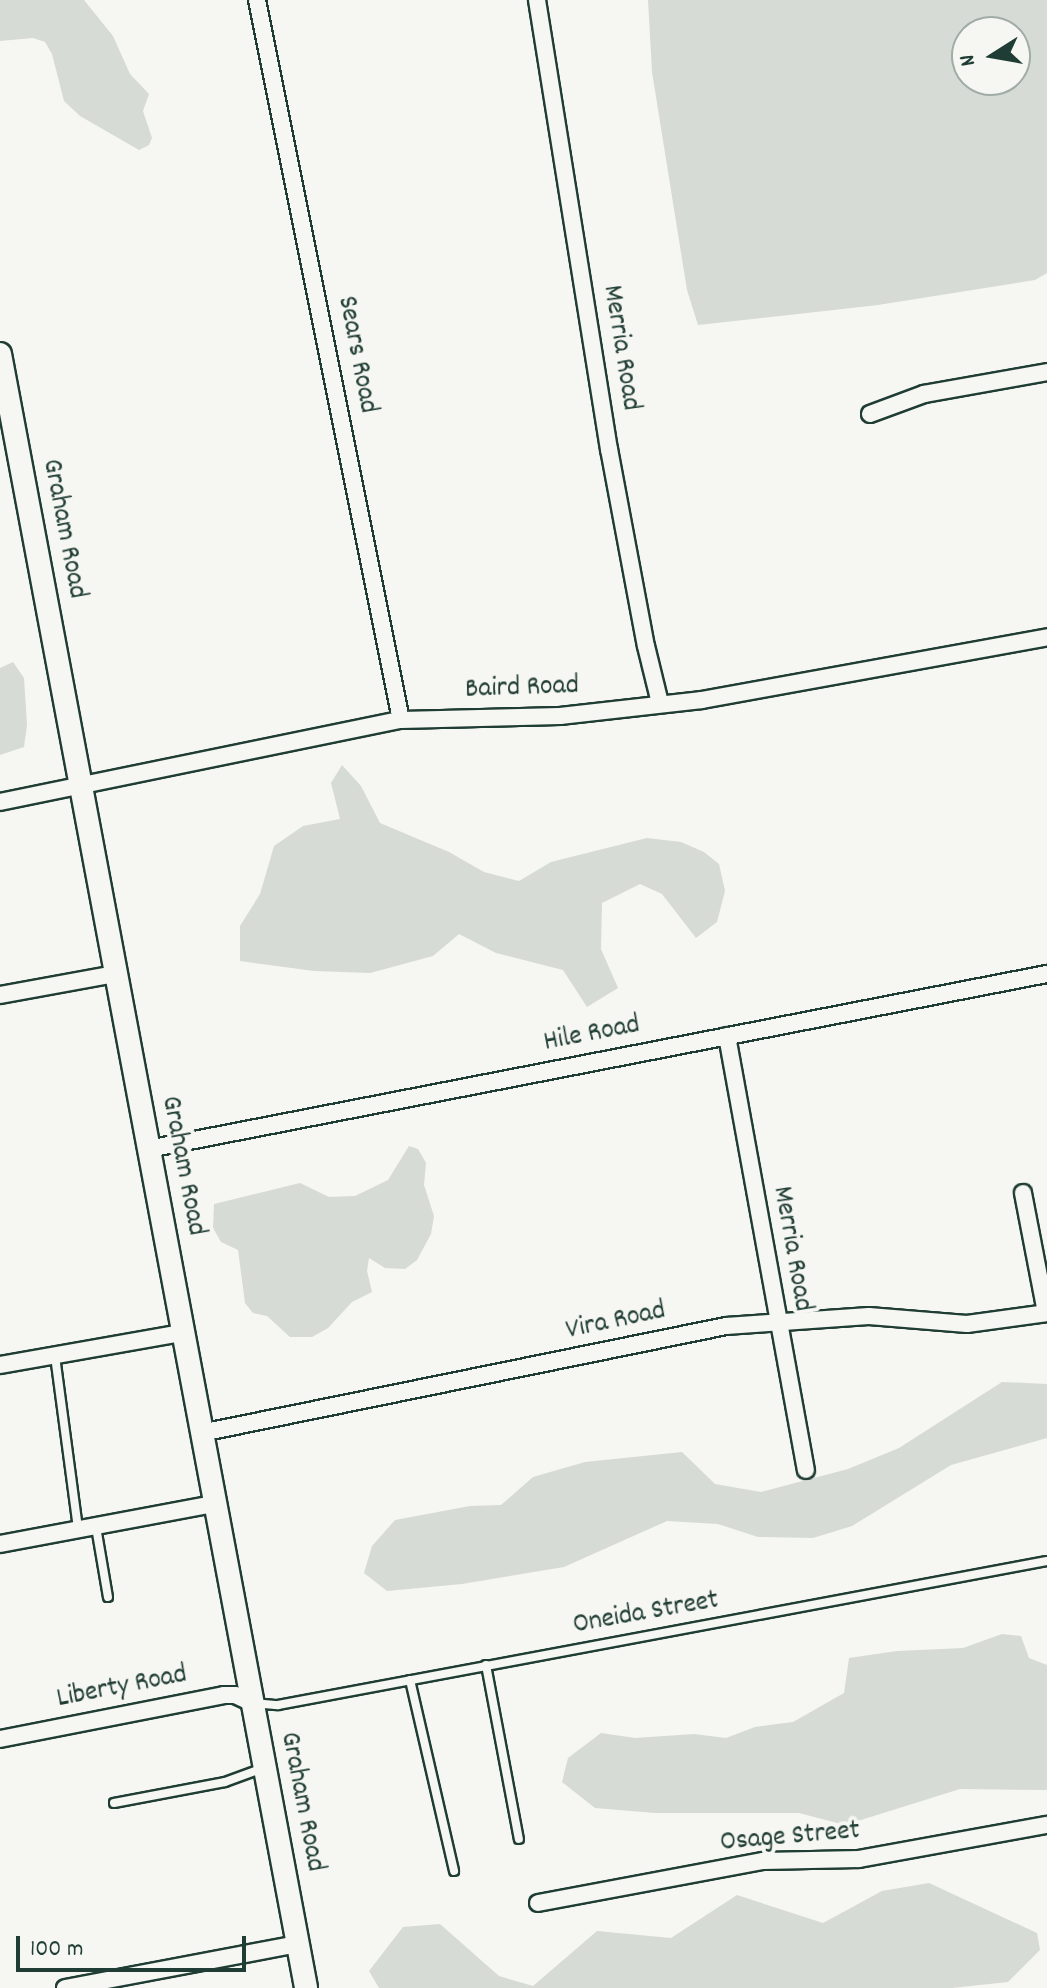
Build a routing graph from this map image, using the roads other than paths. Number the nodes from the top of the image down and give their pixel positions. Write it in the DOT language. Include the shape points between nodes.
graph roads {
  1 [pos="257,0"];
  2 [pos="537,0"];
  3 [pos="0,354"];
  4 [pos="1047,372"];
  5 [pos="870,414"];
  6 [pos="1047,637"];
  7 [pos="660,703"];
  8 [pos="401,720"];
  9 [pos="81,786"];
  10 [pos="0,802"];
  11 [pos="116,974"];
  12 [pos="1047,974"];
  13 [pos="0,995"];
  14 [pos="727,1036"];
  15 [pos="148,1149"];
  16 [pos="1023,1193"];
  17 [pos="1046,1313"];
  18 [pos="776,1321"];
  19 [pos="181,1333"];
  20 [pos="55,1354"];
  21 [pos="0,1365"];
  22 [pos="201,1433"];
  23 [pos="806,1470"];
  24 [pos="214,1504"];
  25 [pos="96,1526"];
  26 [pos="78,1529"];
  27 [pos="0,1544"];
  28 [pos="1047,1561"];
  29 [pos="108,1597"];
  30 [pos="486,1665"];
  31 [pos="410,1680"];
  32 [pos="252,1703"];
  33 [pos="0,1739"];
  34 [pos="264,1768"];
  35 [pos="114,1803"];
  36 [pos="1047,1825"];
  37 [pos="519,1839"];
  38 [pos="454,1871"];
  39 [pos="538,1903"];
  40 [pos="297,1944"];
  41 [pos="65,1988"];
  42 [pos="306,1988"];
  1 -- 8 [label="street, Sears Road"];
  2 -- 7 [label="street, Merria Road" via="609,449"];
  3 -- 9 [label="main road, Graham Road"];
  4 -- 5 [label="street" via="924,394"];
  6 -- 7 [label="street, Baird Road" via="702,700"];
  7 -- 8 [label="street, Baird Road" via="560,716"];
  8 -- 9 [label="street, Baird Road"];
  9 -- 10 [label="street, Baird Road"];
  9 -- 11 [label="main road, Graham Road"];
  11 -- 13 [label="street"];
  11 -- 15 [label="main road, Graham Road"];
  12 -- 14 [label="street, Hile Road"];
  14 -- 15 [label="street, Hile Road"];
  14 -- 18 [label="street, Merria Road"];
  15 -- 19 [label="main road, Graham Road"];
  16 -- 17 [label="street"];
  17 -- 18 [label="street, Vira Road" via="967,1324 869,1316"];
  18 -- 22 [label="street, Vira Road" via="726,1326"];
  18 -- 23 [label="street, Merria Road"];
  19 -- 20 [label="street"];
  19 -- 22 [label="main road, Graham Road"];
  20 -- 21 [label="street"];
  20 -- 26 [label="lane"];
  22 -- 24 [label="main road, Graham Road"];
  24 -- 25 [label="street"];
  24 -- 32 [label="main road, Graham Road"];
  25 -- 26 [label="street"];
  25 -- 29 [label="lane"];
  26 -- 27 [label="street"];
  28 -- 30 [label="lane, Oneida Street"];
  30 -- 31 [label="lane, Oneida Street"];
  30 -- 37 [label="lane"];
  31 -- 32 [label="lane, Oneida Street" via="278,1705"];
  31 -- 38 [label="lane"];
  32 -- 33 [label="street, Liberty Road" via="224,1695"];
  32 -- 34 [label="main road, Graham Road"];
  34 -- 35 [label="lane" via="225,1782"];
  34 -- 40 [label="main road, Graham Road"];
  36 -- 39 [label="street, Osage Street" via="859,1859 763,1861"];
  40 -- 41 [label="street"];
  40 -- 42 [label="main road, Graham Road"];
}
